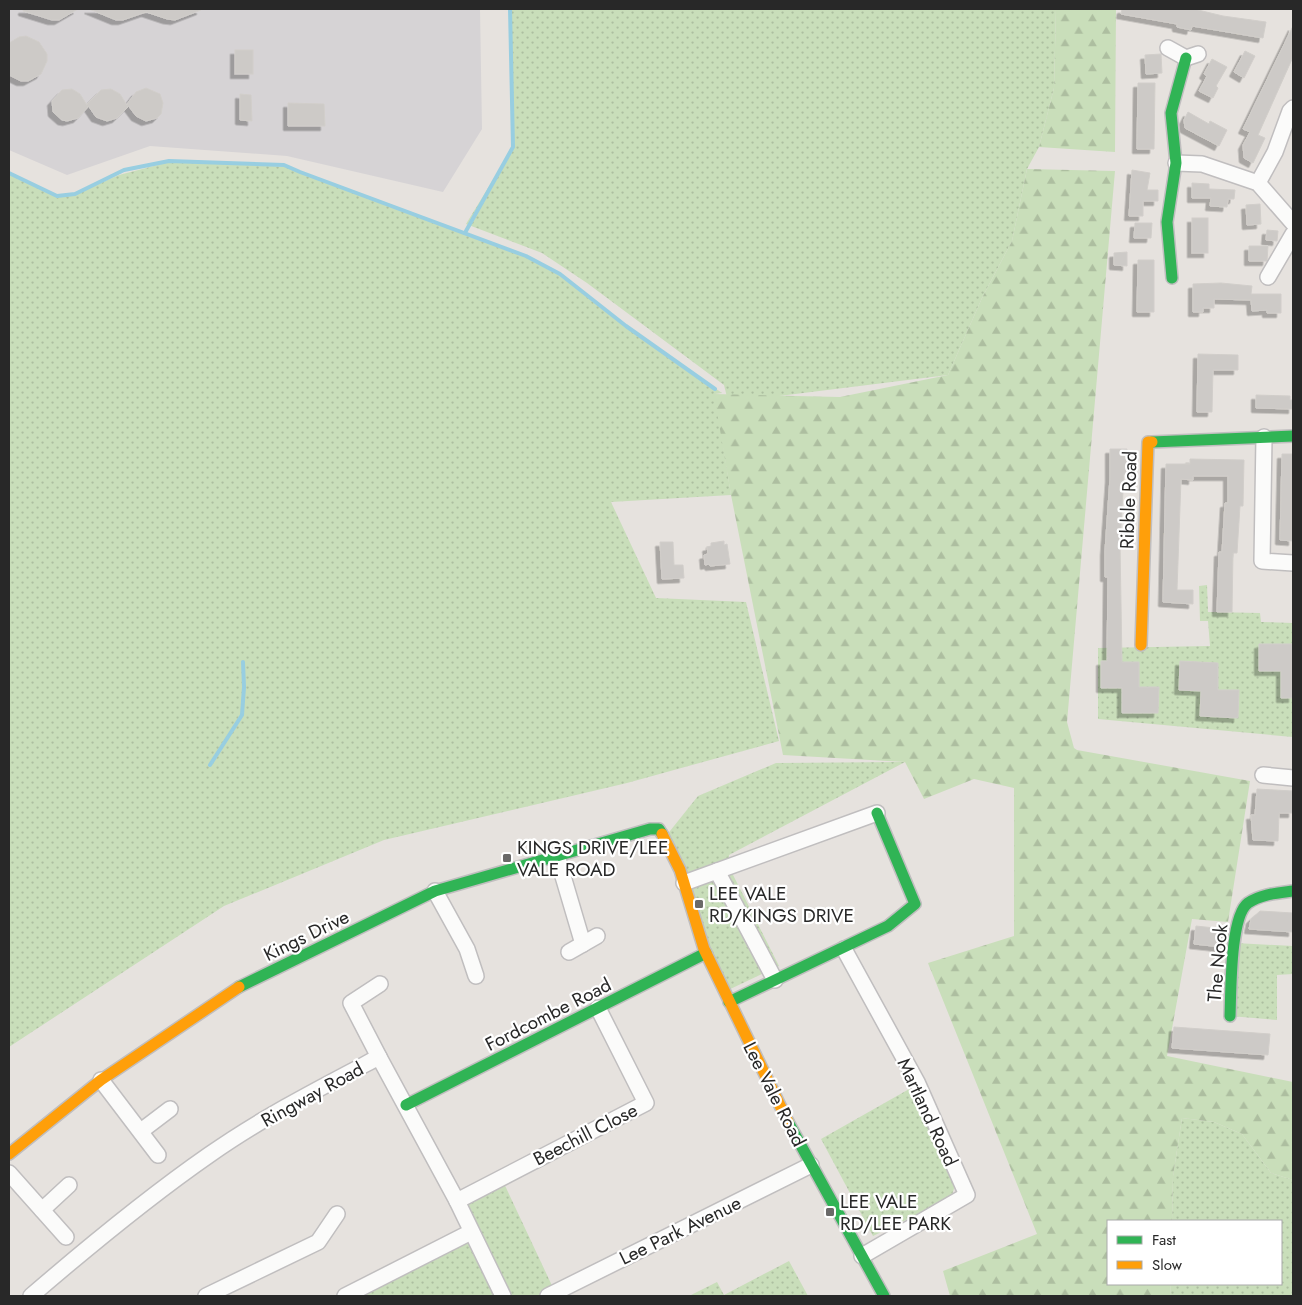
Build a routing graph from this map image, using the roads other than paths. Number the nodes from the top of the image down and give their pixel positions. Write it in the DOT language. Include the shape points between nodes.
graph roads {
  1 [pos="1168,48"];
  2 [pos="1192,56"];
  3 [pos="1293,108"];
  4 [pos="1176,163"];
  5 [pos="1258,183"];
  6 [pos="1293,223"];
  7 [pos="1293,234"];
  8 [pos="1172,278"];
  9 [pos="1268,278"];
  10 [pos="1293,436"];
  11 [pos="1264,437"];
  12 [pos="1293,563"];
  13 [pos="1141,645"];
  14 [pos="1263,775"];
  15 [pos="1293,778"];
  16 [pos="877,813"];
  17 [pos="659,829"];
  18 [pos="557,856"];
  19 [pos="717,872"];
  20 [pos="684,883"];
  21 [pos="435,891"];
  22 [pos="1293,891"];
  23 [pos="597,936"];
  24 [pos="583,944"];
  25 [pos="844,949"];
  26 [pos="569,952"];
  27 [pos="706,953"];
  28 [pos="476,976"];
  29 [pos="775,980"];
  30 [pos="380,984"];
  31 [pos="729,1002"];
  32 [pos="598,1008"];
  33 [pos="1230,1016"];
  34 [pos="379,1057"];
  35 [pos="101,1080"];
  36 [pos="406,1105"];
  37 [pos="170,1108"];
  38 [pos="141,1131"];
  39 [pos="9,1154"];
  40 [pos="158,1155"];
  41 [pos="811,1165"];
  42 [pos="9,1173"];
  43 [pos="69,1185"];
  44 [pos="457,1201"];
  45 [pos="42,1210"];
  46 [pos="337,1214"];
  47 [pos="471,1232"];
  48 [pos="66,1237"];
  49 [pos="862,1256"];
  50 [pos="32,1296"];
  51 [pos="206,1296"];
  52 [pos="345,1296"];
  53 [pos="503,1296"];
  54 [pos="548,1296"];
  55 [pos="884,1296"];
  1 -- 2 [label="street"];
  2 -- 4 [label="street" via="1171,113"];
  3 -- 5 [label="street"];
  4 -- 5 [label="street" via="1202,164"];
  4 -- 8 [label="street" via="1168,222"];
  5 -- 6 [label="street"];
  7 -- 9 [label="street"];
  10 -- 11 [label="street, Ribble Road"];
  11 -- 12 [label="street" via="1262,561"];
  11 -- 13 [label="street, Ribble Road" via="1148,442"];
  14 -- 15 [label="street"];
  16 -- 19 [label="street"];
  16 -- 25 [label="street" via="915,904 888,926"];
  17 -- 18 [label="street, Kings Drive"];
  17 -- 20 [label="street, Lee Vale Road" via="666,836"];
  18 -- 21 [label="street, Kings Drive"];
  18 -- 24 [label="street"];
  19 -- 20 [label="street"];
  19 -- 29 [label="street"];
  20 -- 27 [label="street, Lee Vale Road"];
  21 -- 28 [label="street" via="467,949"];
  21 -- 35 [label="street, Kings Drive" via="240,987"];
  22 -- 33 [label="street, The Nook" via="1268,894 1248,903 1239,914 1232,963"];
  23 -- 24 [label="street"];
  24 -- 26 [label="street"];
  25 -- 29 [label="street"];
  25 -- 49 [label="street, Martland Road" via="916,1082 967,1196"];
  27 -- 31 [label="street, Lee Vale Road"];
  27 -- 32 [label="street, Fordcombe Road"];
  29 -- 31 [label="street"];
  30 -- 34 [label="street" via="351,1003"];
  31 -- 41 [label="street, Lee Vale Road"];
  32 -- 36 [label="street, Fordcombe Road"];
  32 -- 44 [label="street, Beechill Close" via="646,1104"];
  34 -- 36 [label="street, Ringway Road"];
  34 -- 50 [label="street, Ringway Road" via="298,1100 210,1154"];
  35 -- 38 [label="street"];
  35 -- 39 [label="street, Kings Drive"];
  36 -- 44 [label="street, Ringway Road"];
  37 -- 38 [label="street"];
  38 -- 40 [label="street"];
  41 -- 49 [label="street, Lee Vale Road"];
  41 -- 54 [label="street, Lee Park Avenue"];
  42 -- 45 [label="street"];
  43 -- 45 [label="street"];
  44 -- 47 [label="street, Ringway Road"];
  45 -- 48 [label="street"];
  46 -- 51 [label="street" via="318,1242"];
  47 -- 52 [label="street"];
  47 -- 53 [label="street, Ringway Road"];
  49 -- 55 [label="street, Lee Vale Road"];
}
